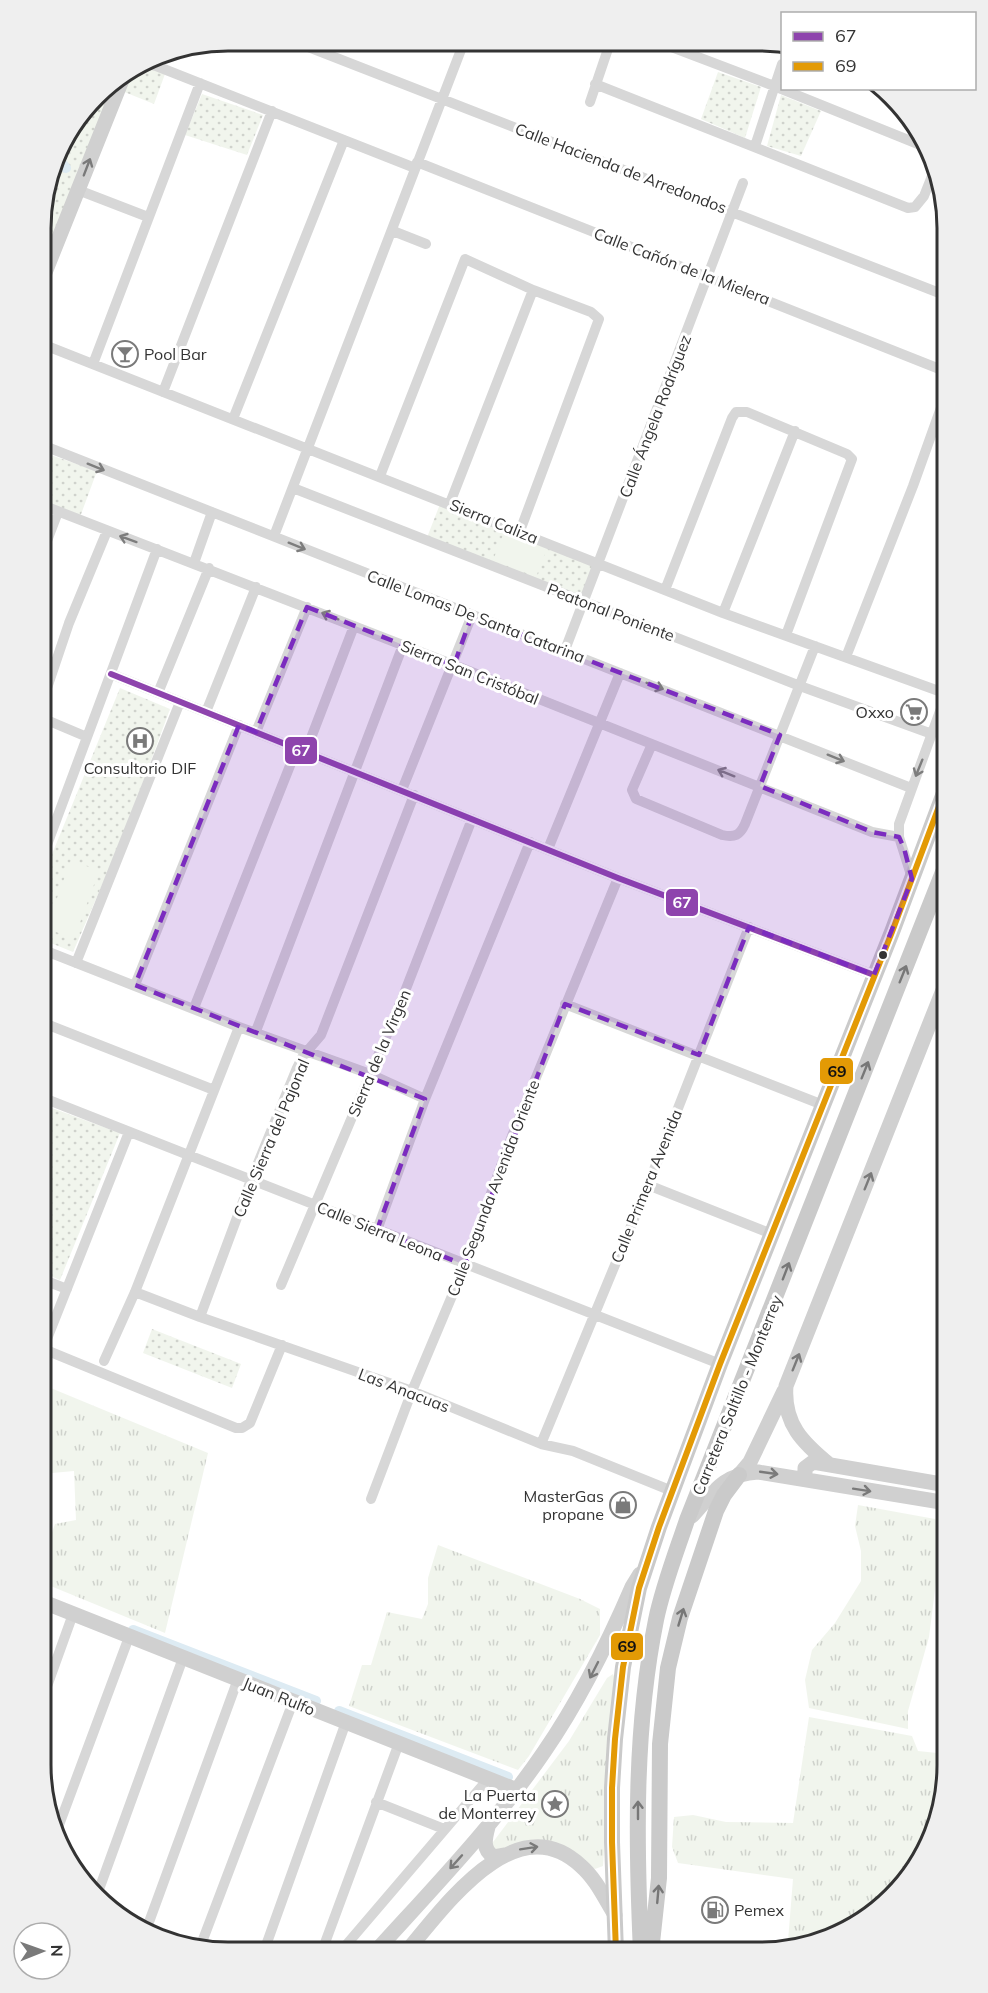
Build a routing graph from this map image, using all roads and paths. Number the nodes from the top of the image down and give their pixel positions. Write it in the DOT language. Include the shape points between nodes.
graph roads {
  1 [pos="318,51"];
  2 [pos="461,51"];
  3 [pos="607,51"];
  4 [pos="682,51"];
  5 [pos="156,66"];
  6 [pos="781,69"];
  7 [pos="200,83"];
  8 [pos="595,84"];
  9 [pos="774,86"];
  10 [pos="781,89"];
  11 [pos="784,90"];
  12 [pos="117,91"];
  13 [pos="442,100"];
  14 [pos="590,102"];
  15 [pos="272,111"];
  16 [pos="344,140"];
  17 [pos="915,143"];
  18 [pos="755,146"];
  19 [pos="416,165"];
  20 [pos="930,180"];
  21 [pos="743,183"];
  22 [pos="78,190"];
  23 [pos="732,211"];
  24 [pos="148,217"];
  25 [pos="393,231"];
  26 [pos="426,244"];
  27 [pos="51,258"];
  28 [pos="708,276"];
  29 [pos="534,290"];
  30 [pos="937,292"];
  31 [pos="51,348"];
  32 [pos="93,364"];
  33 [pos="937,368"];
  34 [pos="163,392"];
  35 [pos="233,419"];
  36 [pos="937,419"];
  37 [pos="795,431"];
  38 [pos="307,448"];
  39 [pos="51,449"];
  40 [pos="380,476"];
  41 [pos="293,488"];
  42 [pos="450,503"];
  43 [pos="51,509"];
  44 [pos="58,512"];
  45 [pos="212,512"];
  46 [pos="51,530"];
  47 [pos="107,531"];
  48 [pos="520,531"];
  49 [pos="274,536"];
  50 [pos="157,549"];
  51 [pos="194,562"];
  52 [pos="599,563"];
  53 [pos="208,568"];
  54 [pos="256,587"];
  55 [pos="665,590"];
  56 [pos="584,602"];
  57 [pos="307,607"];
  58 [pos="723,613"];
  59 [pos="472,615"];
  60 [pos="354,626"];
  61 [pos="786,635"];
  62 [pos="403,645"];
  63 [pos="815,646"];
  64 [pos="565,650"];
  65 [pos="846,657"];
  66 [pos="454,665"];
  67 [pos="620,673"];
  68 [pos="111,674"];
  69 [pos="51,676"];
  70 [pos="800,686"];
  71 [pos="937,689"];
  72 [pos="158,693"];
  73 [pos="180,702"];
  74 [pos="206,712"];
  75 [pos="937,720"];
  76 [pos="51,722"];
  77 [pos="601,723"];
  78 [pos="239,725"];
  79 [pos="256,732"];
  80 [pos="932,734"];
  81 [pos="780,735"];
  82 [pos="87,737"];
  83 [pos="652,744"];
  84 [pos="302,750"];
  85 [pos="355,771"];
  86 [pos="760,786"];
  87 [pos="911,788"];
  88 [pos="402,790"];
  89 [pos="414,795"];
  90 [pos="937,812"];
  91 [pos="472,819"];
  92 [pos="51,834"];
  93 [pos="899,837"];
  94 [pos="530,842"];
  95 [pos="548,849"];
  96 [pos="618,878"];
  97 [pos="912,879"];
  98 [pos="937,887"];
  99 [pos="749,927"];
  100 [pos="51,953"];
  101 [pos="76,963"];
  102 [pos="874,975"];
  103 [pos="135,985"];
  104 [pos="565,1004"];
  105 [pos="937,1005"];
  106 [pos="194,1008"];
  107 [pos="51,1026"];
  108 [pos="239,1027"];
  109 [pos="256,1031"];
  110 [pos="307,1051"];
  111 [pos="699,1055"];
  112 [pos="370,1074"];
  113 [pos="214,1090"];
  114 [pos="425,1099"];
  115 [pos="51,1101"];
  116 [pos="823,1106"];
  117 [pos="129,1132"];
  118 [pos="189,1155"];
  119 [pos="251,1180"];
  120 [pos="648,1185"];
  121 [pos="315,1206"];
  122 [pos="377,1230"];
  123 [pos="772,1234"];
  124 [pos="465,1265"];
  125 [pos="51,1283"];
  126 [pos="280,1285"];
  127 [pos="67,1289"];
  128 [pos="135,1292"];
  129 [pos="594,1313"];
  130 [pos="200,1317"];
  131 [pos="51,1327"];
  132 [pos="282,1345"];
  133 [pos="51,1352"];
  134 [pos="104,1361"];
  135 [pos="720,1364"];
  136 [pos="786,1386"];
  137 [pos="412,1391"];
  138 [pos="541,1444"];
  139 [pos="830,1466"];
  140 [pos="739,1475"];
  141 [pos="805,1479"];
  142 [pos="937,1483"];
  143 [pos="672,1491"];
  144 [pos="371,1499"];
  145 [pos="937,1501"];
  146 [pos="687,1520"];
  147 [pos="648,1562"];
  148 [pos="51,1605"];
  149 [pos="73,1614"];
  150 [pos="656,1620"];
  151 [pos="129,1637"];
  152 [pos="183,1658"];
  153 [pos="51,1673"];
  154 [pos="238,1679"];
  155 [pos="293,1702"];
  156 [pos="346,1722"];
  157 [pos="399,1743"];
  158 [pos="660,1744"];
  159 [pos="488,1779"];
  160 [pos="516,1790"];
  161 [pos="376,1802"];
  162 [pos="60,1822"];
  163 [pos="488,1827"];
  164 [pos="444,1829"];
  165 [pos="505,1855"];
  166 [pos="100,1887"];
  167 [pos="615,1915"];
  168 [pos="149,1924"];
  169 [pos="203,1940"];
  170 [pos="267,1942"];
  171 [pos="325,1942"];
  172 [pos="349,1942"];
  173 [pos="384,1942"];
  174 [pos="415,1942"];
  175 [pos="617,1942"];
  176 [pos="641,1942"];
  177 [pos="652,1942"];
  1 -- 13 [label="street, Calle Hacienda de Arredondos"];
  2 -- 13 [label="street"];
  3 -- 8 [label="street"];
  4 -- 9 [label="street"];
  5 -- 7 [label="street, Calle Cañón de la Mielera"];
  6 -- 9 [label="street"];
  7 -- 15 [label="street, Calle Cañón de la Mielera"];
  7 -- 24 [label="street"];
  8 -- 14 [label="street"];
  8 -- 18 [label="street"];
  9 -- 10 [label="street"];
  9 -- 18 [label="street"];
  11 -- 17 [label="street"];
  22 -- 12 [label="street, one-way"];
  13 -- 19 [label="street"];
  13 -- 23 [label="street, Calle Hacienda de Arredondos"];
  15 -- 16 [label="street, Calle Cañón de la Mielera"];
  15 -- 34 [label="street"];
  16 -- 19 [label="street, Calle Cañón de la Mielera"];
  16 -- 35 [label="street"];
  18 -- 20 [label="street" via="903,206 915,207"];
  19 -- 25 [label="street"];
  19 -- 28 [label="street, Calle Cañón de la Mielera"];
  21 -- 23 [label="street, Calle Ángela Rodríguez"];
  22 -- 24 [label="street"];
  22 -- 27 [label="street"];
  23 -- 28 [label="street, Calle Ángela Rodríguez"];
  23 -- 30 [label="street, Calle Hacienda de Arredondos"];
  24 -- 32 [label="street"];
  25 -- 26 [label="street"];
  25 -- 38 [label="street"];
  28 -- 33 [label="street, Calle Cañón de la Mielera"];
  28 -- 52 [label="street, Calle Ángela Rodríguez"];
  29 -- 40 [label="street" via="465,259"];
  29 -- 42 [label="street"];
  29 -- 48 [label="street" via="591,312 599,319"];
  31 -- 32 [label="street, Sierra Caliza"];
  32 -- 34 [label="street, Sierra Caliza"];
  34 -- 35 [label="street, Sierra Caliza"];
  35 -- 38 [label="street, Sierra Caliza"];
  36 -- 65 [label="street"];
  37 -- 55 [label="street" via="747,412 736,412"];
  37 -- 58 [label="street"];
  37 -- 61 [label="street" via="852,459"];
  38 -- 40 [label="street, Sierra Caliza"];
  38 -- 41 [label="street"];
  39 -- 45 [label="street, Calle Lomas De Santa Catarina, one-way"];
  40 -- 42 [label="street, Sierra Caliza"];
  41 -- 49 [label="street"];
  41 -- 56 [label="street, Peatonal Poniente"];
  42 -- 48 [label="street, Sierra Caliza"];
  43 -- 44 [label="street, Sierra San Cristóbal"];
  44 -- 46 [label="street"];
  44 -- 47 [label="street, Sierra San Cristóbal"];
  45 -- 49 [label="street, Calle Lomas De Santa Catarina"];
  45 -- 51 [label="street"];
  50 -- 47 [label="street, Sierra San Cristóbal, one-way"];
  47 -- 69 [label="street"];
  48 -- 52 [label="street, Sierra Caliza"];
  49 -- 59 [label="street, Calle Lomas De Santa Catarina, one-way"];
  50 -- 51 [label="street, Sierra San Cristóbal"];
  50 -- 68 [label="street"];
  51 -- 53 [label="street, Sierra San Cristóbal"];
  52 -- 55 [label="street, Sierra Caliza"];
  52 -- 56 [label="street, Calle Ángela Rodríguez"];
  53 -- 54 [label="street, Sierra San Cristóbal"];
  53 -- 72 [label="street"];
  54 -- 57 [label="street, Sierra San Cristóbal"];
  54 -- 74 [label="street"];
  55 -- 58 [label="street, Sierra Caliza"];
  56 -- 64 [label="street, Calle Ángela Rodríguez"];
  56 -- 70 [label="street, Peatonal Poniente"];
  60 -- 57 [label="street, Sierra San Cristóbal, one-way"];
  57 -- 79 [label="street"];
  58 -- 61 [label="street, Sierra Caliza"];
  59 -- 64 [label="street, Calle Lomas De Santa Catarina"];
  59 -- 66 [label="street"];
  60 -- 62 [label="street, Sierra San Cristóbal"];
  60 -- 84 [label="street"];
  61 -- 63 [label="street, Sierra Caliza"];
  62 -- 66 [label="street, Sierra San Cristóbal"];
  62 -- 85 [label="street"];
  63 -- 65 [label="street, Sierra Caliza"];
  63 -- 70 [label="street"];
  64 -- 67 [label="street, Calle Lomas De Santa Catarina"];
  65 -- 71 [label="street, Sierra Caliza"];
  66 -- 77 [label="street, Sierra San Cristóbal"];
  66 -- 88 [label="street"];
  67 -- 77 [label="street"];
  67 -- 81 [label="street, Calle Lomas De Santa Catarina, one-way"];
  68 -- 72 [label="street"];
  68 -- 82 [label="street"];
  70 -- 80 [label="street, Peatonal Poniente"];
  70 -- 81 [label="street"];
  72 -- 73 [label="street"];
  73 -- 74 [label="street"];
  73 -- 101 [label="street"];
  74 -- 78 [label="street"];
  75 -- 80 [label="street"];
  76 -- 82 [label="street"];
  77 -- 83 [label="street, Sierra San Cristóbal"];
  77 -- 95 [label="street"];
  78 -- 79 [label="street"];
  78 -- 103 [label="street"];
  79 -- 84 [label="street"];
  80 -- 87 [label="street, one-way"];
  81 -- 86 [label="street"];
  81 -- 87 [label="street, Calle Lomas De Santa Catarina, one-way"];
  82 -- 92 [label="street"];
  86 -- 83 [label="street, Sierra San Cristóbal, one-way"];
  83 -- 86 [label="street" via="633,787 633,797 696,826 735,837 742,830"];
  84 -- 85 [label="street"];
  84 -- 106 [label="street"];
  85 -- 88 [label="street"];
  85 -- 109 [label="street"];
  86 -- 93 [label="street, Sierra San Cristóbal" via="872,832"];
  87 -- 93 [label="street" via="899,824"];
  88 -- 89 [label="street"];
  89 -- 91 [label="street"];
  89 -- 110 [label="street, Calle Sierra del Pajonal" via="321,1035"];
  90 -- 97 [label="main road, Carretera Saltillo - Monterrey"];
  91 -- 94 [label="street"];
  91 -- 112 [label="street, Sierra de la Virgen"];
  93 -- 97 [label="street"];
  94 -- 95 [label="street"];
  94 -- 114 [label="street"];
  95 -- 96 [label="street"];
  96 -- 99 [label="street"];
  96 -- 104 [label="street, Calle Segunda Avenida Oriente"];
  97 -- 102 [label="main road, Carretera Saltillo - Monterrey"];
  146 -- 98 [label="main road, Carretera Saltillo - Monterrey, one-way"];
  99 -- 102 [label="street"];
  99 -- 111 [label="street, Calle Primera Avenida"];
  100 -- 101 [label="street"];
  101 -- 103 [label="street"];
  102 -- 116 [label="main road, Carretera Saltillo - Monterrey"];
  103 -- 106 [label="street"];
  104 -- 111 [label="street"];
  104 -- 124 [label="street, Calle Segunda Avenida Oriente"];
  136 -- 105 [label="street, one-way"];
  106 -- 108 [label="street"];
  107 -- 113 [label="street"];
  108 -- 109 [label="street"];
  108 -- 113 [label="street"];
  109 -- 110 [label="street"];
  110 -- 112 [label="street"];
  110 -- 119 [label="street, Calle Sierra del Pajonal"];
  111 -- 116 [label="street"];
  111 -- 120 [label="street, Calle Primera Avenida"];
  112 -- 114 [label="street"];
  112 -- 121 [label="street, Sierra de la Virgen"];
  113 -- 118 [label="street"];
  114 -- 122 [label="street"];
  115 -- 117 [label="street, Calle Sierra Leona"];
  116 -- 123 [label="main road, Carretera Saltillo - Monterrey"];
  117 -- 118 [label="street, Calle Sierra Leona"];
  117 -- 127 [label="street"];
  118 -- 119 [label="street, Calle Sierra Leona"];
  118 -- 128 [label="street"];
  119 -- 121 [label="street, Calle Sierra Leona"];
  119 -- 130 [label="street, Calle Sierra del Pajonal"];
  120 -- 123 [label="street"];
  120 -- 129 [label="street, Calle Primera Avenida"];
  121 -- 122 [label="street, Calle Sierra Leona"];
  121 -- 126 [label="street, Sierra de la Virgen"];
  122 -- 124 [label="street, Calle Sierra Leona"];
  123 -- 135 [label="main road, Carretera Saltillo - Monterrey"];
  124 -- 129 [label="street, Calle Sierra Leona"];
  124 -- 137 [label="street, Calle Segunda Avenida Oriente"];
  125 -- 127 [label="street"];
  127 -- 131 [label="street"];
  128 -- 130 [label="street, Las Anacuas"];
  128 -- 134 [label="street"];
  129 -- 135 [label="street, Calle Sierra Leona"];
  129 -- 138 [label="street, Calle Primera Avenida"];
  130 -- 132 [label="street, Las Anacuas"];
  132 -- 133 [label="street" via="250,1423 242,1428 230,1427"];
  132 -- 137 [label="street, Las Anacuas"];
  135 -- 143 [label="main road, Carretera Saltillo - Monterrey"];
  136 -- 139 [label="street" via="791,1422 802,1440"];
  136 -- 140 [label="street" via="750,1462"];
  137 -- 138 [label="street, Las Anacuas"];
  137 -- 144 [label="street, Calle Segunda Avenida Oriente"];
  138 -- 143 [label="street, Las Anacuas" via="573,1451"];
  139 -- 141 [label="street" via="808,1464"];
  139 -- 142 [label="street"];
  140 -- 141 [label="street, one-way" via="764,1472"];
  140 -- 146 [label="street" via="713,1490"];
  158 -- 140 [label="main road, one-way" via="668,1668 680,1618 719,1503"];
  141 -- 145 [label="street, one-way"];
  143 -- 147 [label="main road, Carretera Saltillo - Monterrey"];
  146 -- 150 [label="main road, Carretera Saltillo - Monterrey"];
  147 -- 160 [label="street, one-way" via="632,1587 593,1673"];
  147 -- 167 [label="main road, Carretera Saltillo - Monterrey" via="627,1642 616,1728 612,1788"];
  148 -- 149 [label="street, Juan Rulfo"];
  149 -- 151 [label="street, Juan Rulfo"];
  149 -- 153 [label="street"];
  150 -- 158 [label="main road"];
  176 -- 150 [label="main road, Carretera Saltillo - Monterrey, one-way" via="639,1753"];
  151 -- 152 [label="street, Juan Rulfo"];
  151 -- 162 [label="street"];
  152 -- 154 [label="street, Juan Rulfo"];
  152 -- 166 [label="street"];
  154 -- 155 [label="street, Juan Rulfo"];
  154 -- 168 [label="street"];
  155 -- 156 [label="street, Juan Rulfo"];
  155 -- 169 [label="street"];
  156 -- 157 [label="street, Juan Rulfo"];
  156 -- 170 [label="street"];
  157 -- 159 [label="street, Juan Rulfo"];
  157 -- 161 [label="street"];
  177 -- 158 [label="main road, one-way" via="659,1878"];
  159 -- 160 [label="street, Juan Rulfo"];
  159 -- 164 [label="street"];
  160 -- 163 [label="street"];
  161 -- 164 [label="street"];
  161 -- 171 [label="street"];
  163 -- 165 [label="street" via="484,1844 488,1853 494,1857"];
  163 -- 173 [label="street, one-way"];
  164 -- 172 [label="street"];
  165 -- 167 [label="street, one-way" via="533,1846 562,1852 588,1873"];
  165 -- 174 [label="street" via="468,1881"];
  167 -- 175 [label="main road, Carretera Saltillo - Monterrey"];
}
